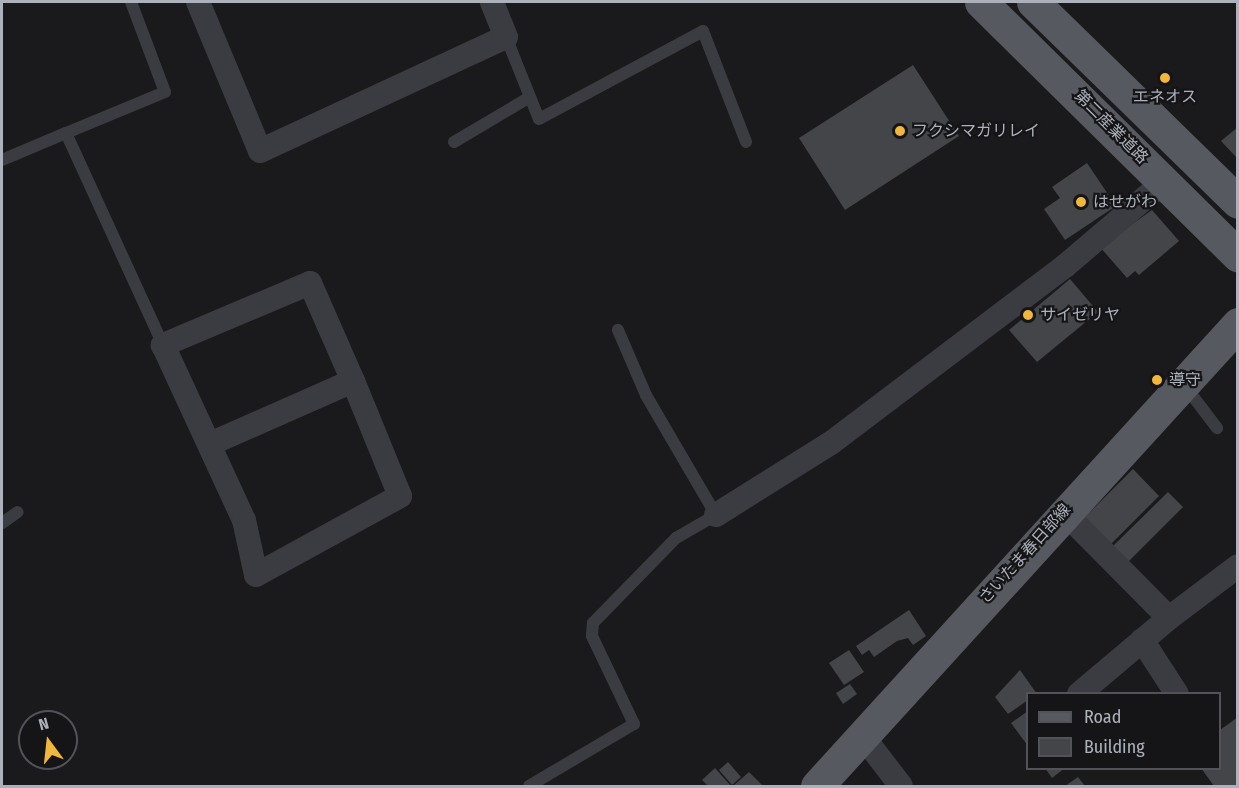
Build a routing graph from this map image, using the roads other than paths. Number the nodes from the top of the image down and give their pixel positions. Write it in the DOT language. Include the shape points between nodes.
graph roads {
  1 [pos="131,2"];
  2 [pos="198,2"];
  3 [pos="492,2"];
  4 [pos="981,2"];
  5 [pos="1033,2"];
  6 [pos="506,37"];
  7 [pos="530,97"];
  8 [pos="66,133"];
  9 [pos="454,142"];
  10 [pos="747,142"];
  11 [pos="2,160"];
  12 [pos="1165,181"];
  13 [pos="1238,202"];
  14 [pos="1238,255"];
  15 [pos="1238,324"];
  16 [pos="618,330"];
  17 [pos="163,345"];
  18 [pos="353,381"];
  19 [pos="1183,383"];
  20 [pos="1216,428"];
  21 [pos="210,444"];
  22 [pos="18,512"];
  23 [pos="1064,512"];
  24 [pos="716,515"];
  25 [pos="2,523"];
  26 [pos="1238,566"];
  27 [pos="1169,618"];
  28 [pos="1142,640"];
  29 [pos="1080,692"];
  30 [pos="1176,692"];
  31 [pos="862,735"];
  32 [pos="529,786"];
  33 [pos="817,786"];
  34 [pos="901,786"];
  1 -- 8 [label="lane" via="165,92"];
  2 -- 6 [label="street" via="260,151"];
  3 -- 6 [label="street"];
  4 -- 12 [label="main road, 第二産業道路"];
  5 -- 13 [label="main road"];
  6 -- 7 [label="lane"];
  7 -- 9 [label="lane"];
  7 -- 10 [label="lane" via="539,119 704,31"];
  8 -- 11 [label="lane"];
  8 -- 17 [label="lane"];
  12 -- 14 [label="main road, 第二産業道路"];
  12 -- 24 [label="street" via="1065,266 831,443"];
  15 -- 19 [label="main road, さいたま春日部線"];
  16 -- 24 [label="lane" via="646,395"];
  17 -- 18 [label="street" via="310,283"];
  17 -- 21 [label="street"];
  18 -- 21 [label="street"];
  18 -- 21 [label="street" via="400,496 256,575 244,520"];
  19 -- 20 [label="lane"];
  19 -- 23 [label="main road, さいたま春日部線"];
  22 -- 25 [label="lane"];
  23 -- 27 [label="street"];
  23 -- 31 [label="main road, さいたま春日部線"];
  24 -- 32 [label="lane" via="676,538 593,623 591,636 634,724"];
  26 -- 27 [label="street"];
  27 -- 28 [label="street"];
  28 -- 29 [label="street"];
  28 -- 30 [label="street"];
  31 -- 33 [label="main road, さいたま春日部線"];
  31 -- 34 [label="street"];
}
